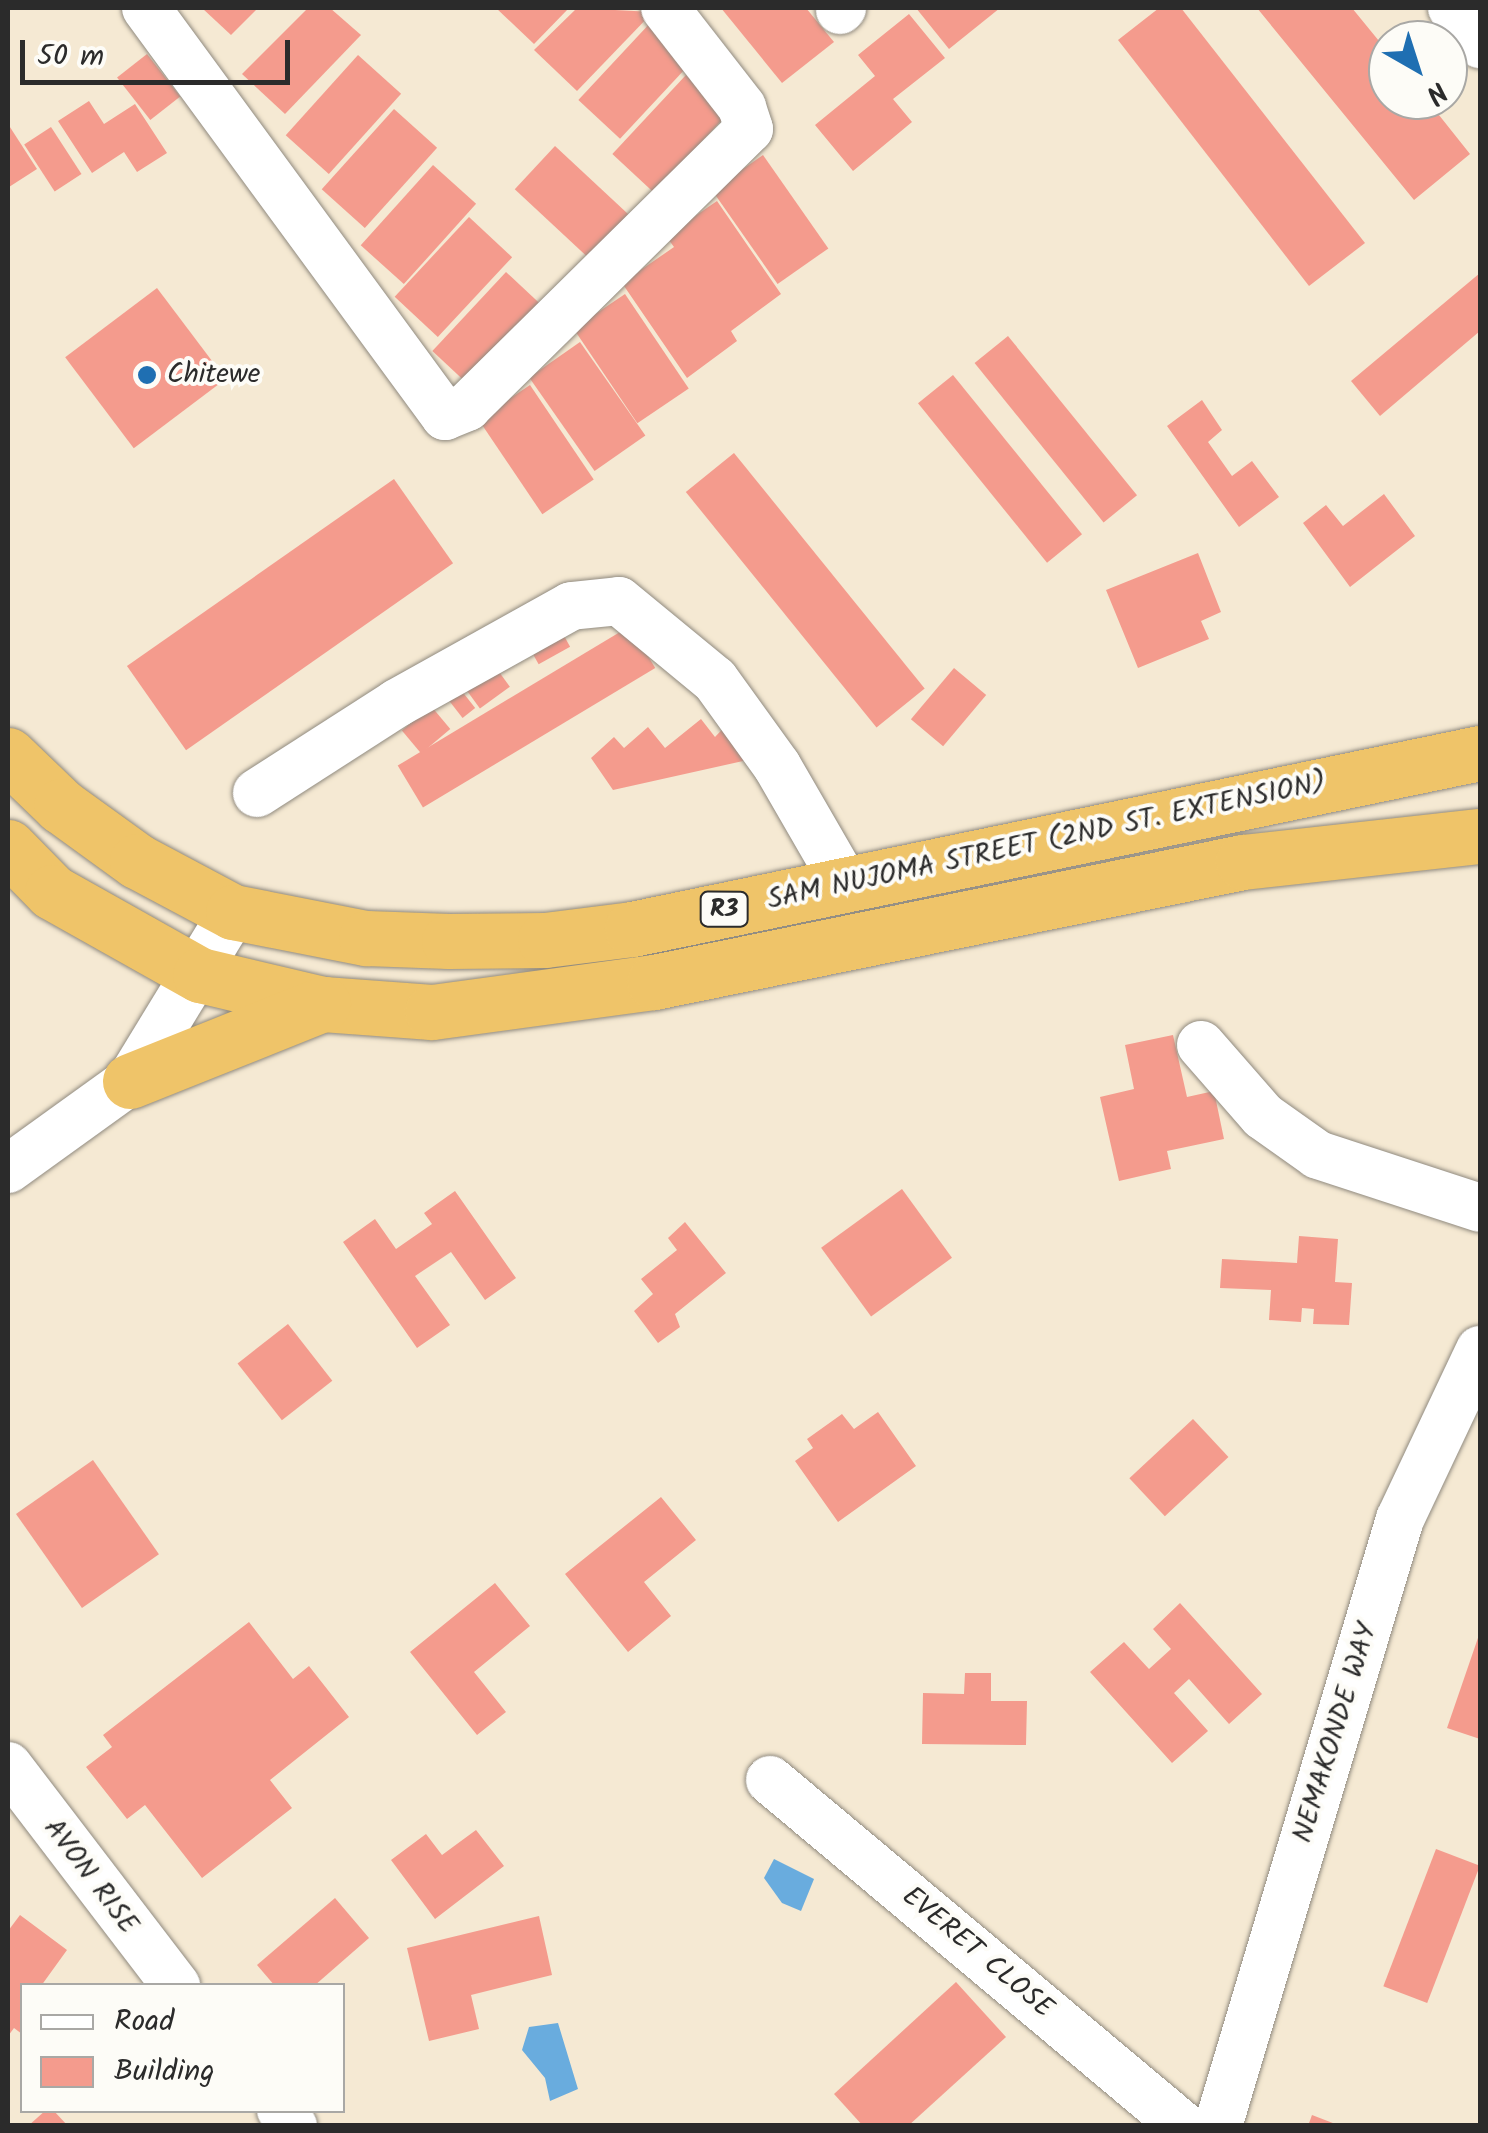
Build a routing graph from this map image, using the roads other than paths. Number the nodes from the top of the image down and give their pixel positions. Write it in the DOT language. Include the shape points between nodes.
graph roads {
  1 [pos="146,8"];
  2 [pos="666,8"];
  3 [pos="1452,8"];
  4 [pos="1480,44"];
  5 [pos="1480,752"];
  6 [pos="8,755"];
  7 [pos="257,794"];
  8 [pos="1480,836"];
  9 [pos="8,847"];
  10 [pos="846,884"];
  11 [pos="233,912"];
  12 [pos="200,975"];
  13 [pos="324,1004"];
  14 [pos="1201,1044"];
  15 [pos="130,1081"];
  16 [pos="8,1169"];
  17 [pos="1480,1208"];
  18 [pos="1480,1350"];
  19 [pos="8,1766"];
  20 [pos="770,1780"];
  21 [pos="174,1983"];
  22 [pos="1184,2126"];
  23 [pos="1218,2126"];
  1 -- 2 [label="street" via="445,416 467,407 748,129 742,107"];
  3 -- 4 [label="street"];
  5 -- 10 [label="highway, SAM NUJOMA STREET (2ND ST. EXTENSION) / R3"];
  6 -- 11 [label="highway, SAM NUJOMA STREET (2ND ST. EXTENSION) / R3" via="61,806 137,861"];
  7 -- 10 [label="street" via="397,703 571,606 619,601 714,680 777,766"];
  8 -- 13 [label="highway, SAM NUJOMA STREET (2ND ST. EXTENSION) / R3" via="1243,862 577,995 432,1012"];
  9 -- 12 [label="highway, SAM NUJOMA STREET (2ND ST. EXTENSION) / R3" via="52,892"];
  10 -- 11 [label="highway, SAM NUJOMA STREET (2ND ST. EXTENSION) / R3" via="545,940 366,938"];
  11 -- 12 [label="street"];
  12 -- 13 [label="highway, SAM NUJOMA STREET (2ND ST. EXTENSION) / R3"];
  12 -- 15 [label="street"];
  13 -- 15 [label="highway"];
  14 -- 17 [label="street" via="1263,1116 1318,1155"];
  15 -- 16 [label="street"];
  18 -- 23 [label="street, NEMAKONDE WAY" via="1400,1519"];
  19 -- 21 [label="street, AVON RISE"];
  20 -- 22 [label="street, EVERET CLOSE"];
}
